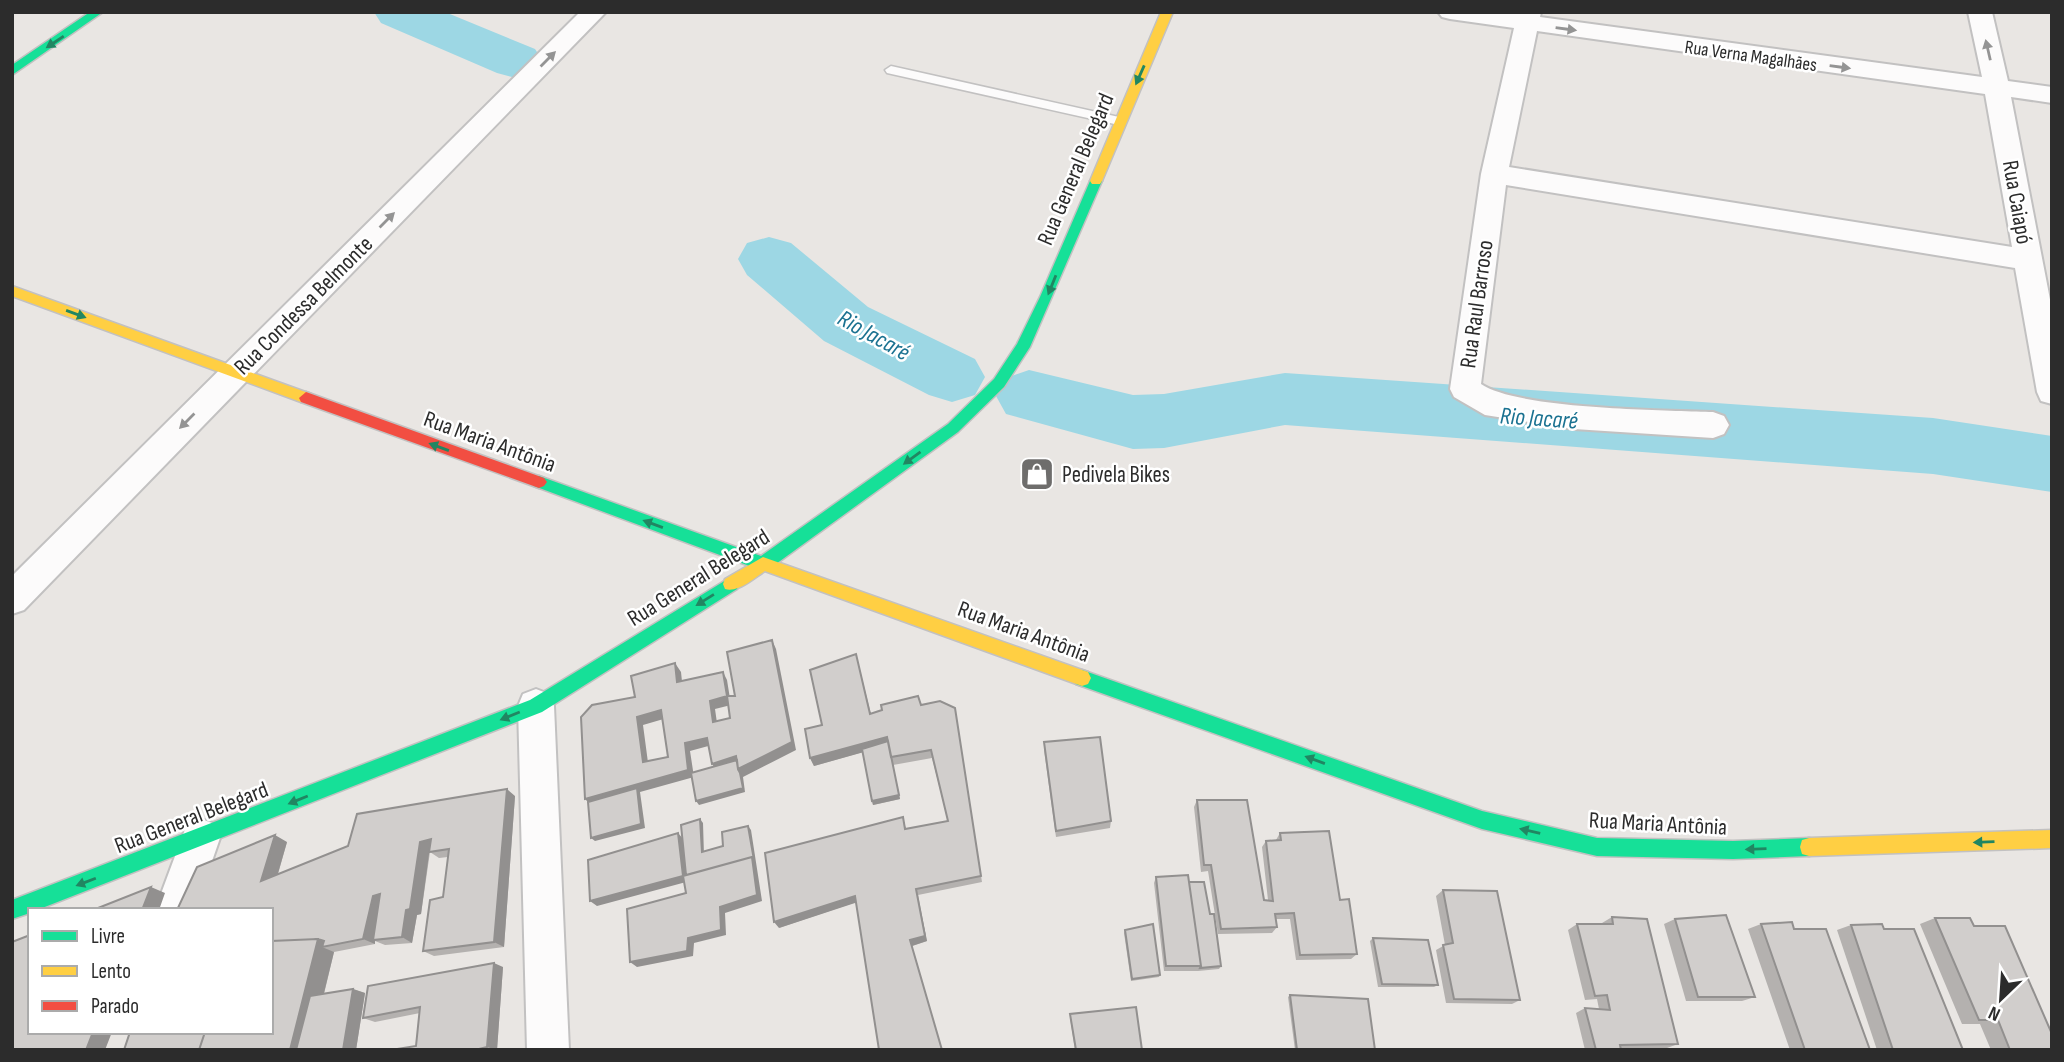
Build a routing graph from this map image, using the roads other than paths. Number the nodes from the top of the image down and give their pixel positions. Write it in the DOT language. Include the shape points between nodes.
graph roads {
  1 [pos="98,12"];
  2 [pos="594,12"];
  3 [pos="1167,12"];
  4 [pos="1450,12"];
  5 [pos="1980,12"];
  6 [pos="1528,18"];
  7 [pos="891,70"];
  8 [pos="12,71"];
  9 [pos="1997,89"];
  10 [pos="2052,95"];
  11 [pos="1119,121"];
  12 [pos="1494,174"];
  13 [pos="2028,260"];
  14 [pos="12,291"];
  15 [pos="235,373"];
  16 [pos="2052,392"];
  17 [pos="1713,425"];
  18 [pos="763,564"];
  19 [pos="12,599"];
  20 [pos="536,706"];
  21 [pos="201,838"];
  22 [pos="2052,839"];
  23 [pos="176,908"];
  24 [pos="12,910"];
  25 [pos="548,1050"];
  1 -- 8 [label="street, one-way"];
  15 -- 2 [label="street, Rua Condessa Belmonte, one-way"];
  3 -- 11 [label="street, Rua General Belegard, one-way"];
  4 -- 6 [label="street, Rua Verna Magalhães"];
  9 -- 5 [label="street, Rua Caiapó, one-way"];
  6 -- 9 [label="street, Rua Verna Magalhães, one-way"];
  6 -- 12 [label="street, Rua Raul Barroso"];
  7 -- 11 [label="lane"];
  9 -- 10 [label="street, Rua Verna Magalhães"];
  9 -- 13 [label="street, Rua Caiapó"];
  11 -- 18 [label="street, Rua General Belegard, one-way" via="1047,297 999,383 953,428"];
  12 -- 13 [label="street"];
  12 -- 17 [label="street, Rua Raul Barroso" via="1465,389 1485,403 1574,417"];
  13 -- 16 [label="street, Rua Caiapó"];
  14 -- 15 [label="street, Rua Maria Antônia, one-way"];
  18 -- 15 [label="street, Rua Maria Antônia, one-way"];
  15 -- 19 [label="street, Rua Condessa Belmonte, one-way"];
  18 -- 20 [label="street, Rua General Belegard, one-way"];
  22 -- 18 [label="street, Rua Maria Antônia, one-way" via="1733,850 1597,847 1482,820"];
  20 -- 21 [label="street, Rua General Belegard, one-way"];
  20 -- 25 [label="street"];
  21 -- 23 [label="street"];
  21 -- 24 [label="street, Rua General Belegard, one-way"];
}
